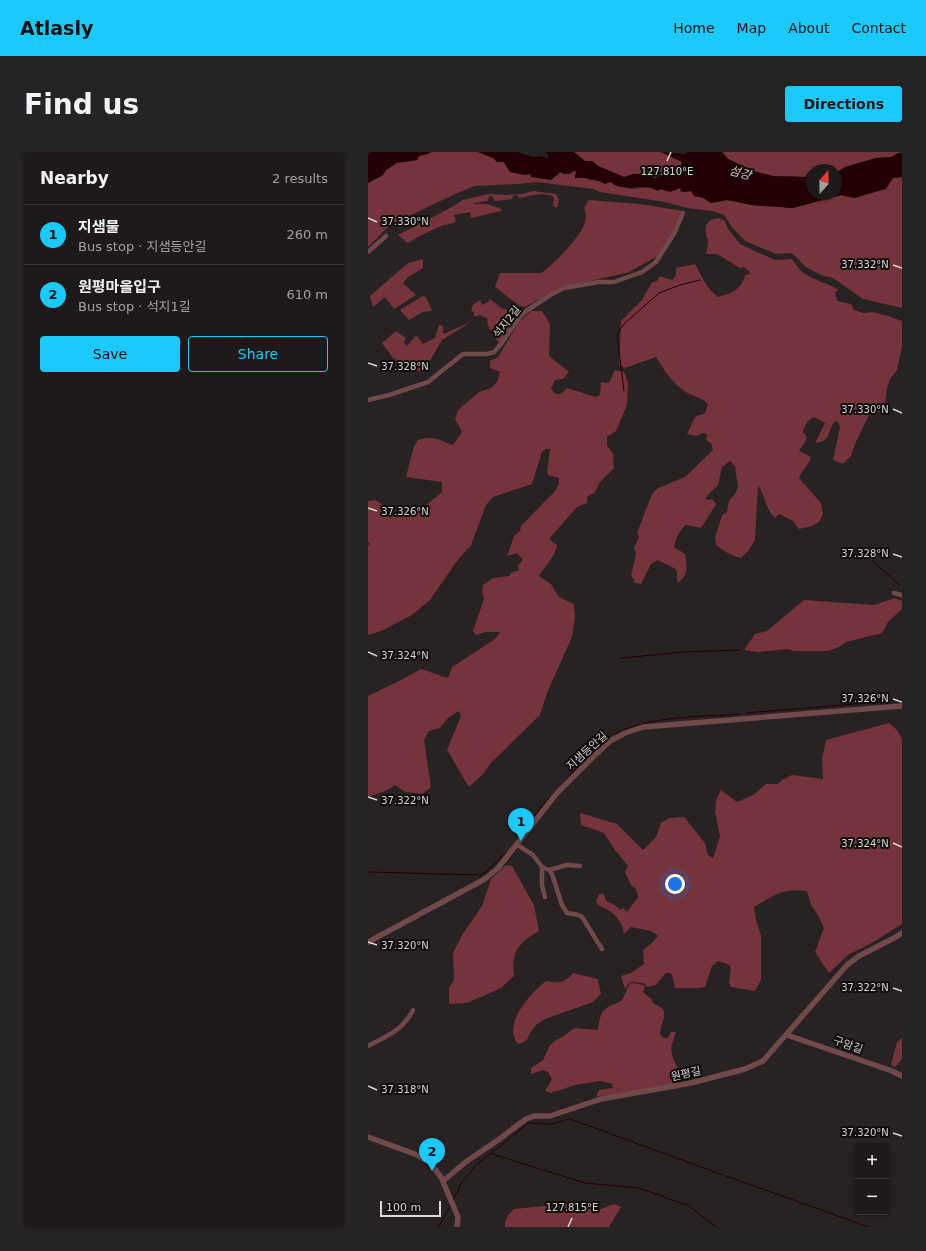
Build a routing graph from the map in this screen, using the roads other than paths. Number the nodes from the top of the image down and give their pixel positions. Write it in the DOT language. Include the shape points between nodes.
graph roads {
  1 [pos="684,213"];
  2 [pos="386,236"];
  3 [pos="368,252"];
  4 [pos="368,400"];
  5 [pos="894,593"];
  6 [pos="902,595"];
  7 [pos="902,706"];
  8 [pos="516,844"];
  9 [pos="580,866"];
  10 [pos="542,867"];
  11 [pos="549,870"];
  12 [pos="545,897"];
  13 [pos="902,933"];
  14 [pos="368,942"];
  15 [pos="602,949"];
  16 [pos="413,1010"];
  17 [pos="787,1035"];
  18 [pos="368,1046"];
  19 [pos="902,1076"];
  20 [pos="368,1137"];
  21 [pos="433,1153"];
  22 [pos="430,1162"];
  23 [pos="443,1180"];
  24 [pos="457,1227"];
  1 -- 4 [label="street, 석지2길" via="656,262 642,272 614,282 564,288 526,311 494,352 463,354 428,382"];
  2 -- 3 [label="street"];
  5 -- 6 [label="street"];
  7 -- 8 [label="street, 지샘등안길" via="643,727 625,732 610,741 556,792"];
  8 -- 10 [label="street" via="533,855"];
  8 -- 14 [label="street, 지샘등안길" via="498,868 485,879"];
  9 -- 11 [label="street" via="567,865"];
  10 -- 11 [label="street"];
  10 -- 12 [label="street"];
  11 -- 15 [label="street" via="567,913 582,917"];
  13 -- 17 [label="street, 원평길" via="847,965"];
  16 -- 18 [label="street" via="399,1028"];
  17 -- 19 [label="street, 구암길"];
  17 -- 23 [label="street, 원평길" via="763,1062 745,1069 691,1084 602,1098 550,1116 526,1119"];
  20 -- 22 [label="street"];
  21 -- 22 [label="street"];
  22 -- 23 [label="street"];
  23 -- 24 [label="street" via="458,1217"];
}
